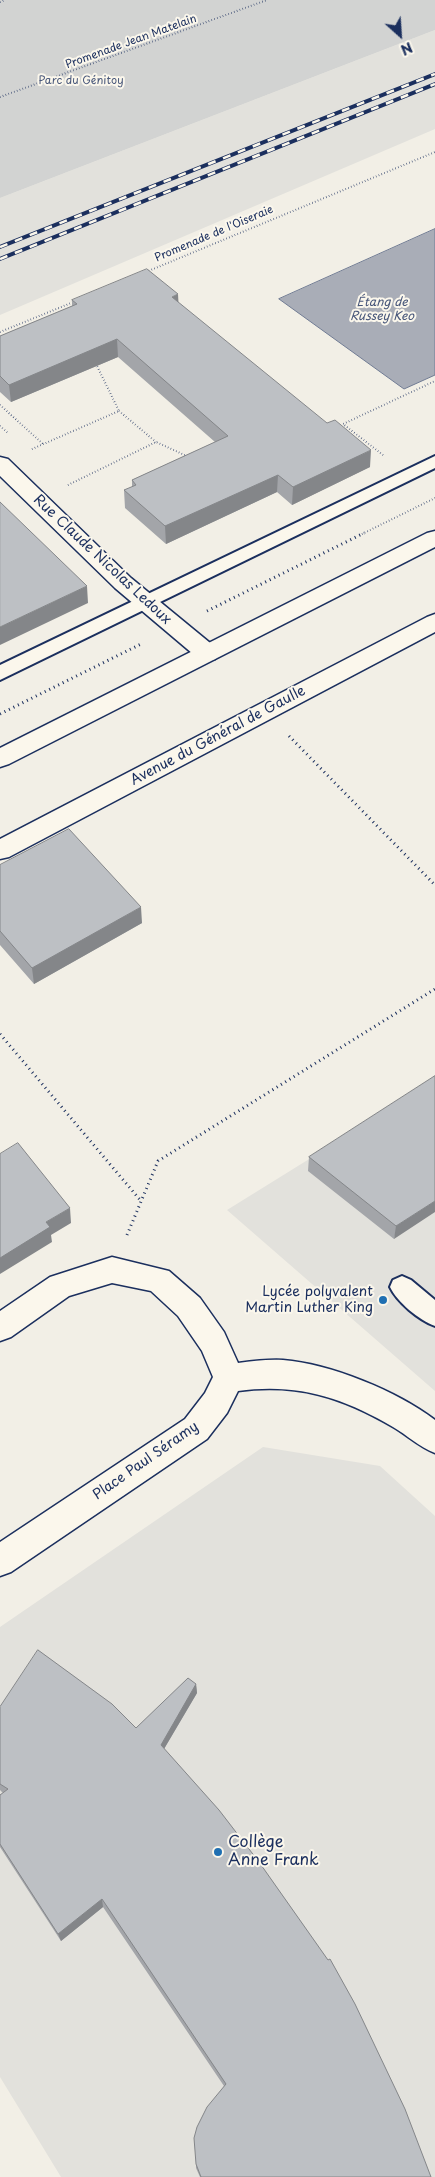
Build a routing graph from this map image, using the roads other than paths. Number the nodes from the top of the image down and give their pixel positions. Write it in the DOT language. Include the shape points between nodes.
graph roads {
  1 [pos="435,461"];
  2 [pos="0,464"];
  3 [pos="435,538"];
  4 [pos="146,602"];
  5 [pos="435,622"];
  6 [pos="207,653"];
  7 [pos="0,673"];
  8 [pos="0,758"];
  9 [pos="0,850"];
  10 [pos="402,1288"];
  11 [pos="435,1314"];
  12 [pos="0,1328"];
  13 [pos="229,1378"];
  14 [pos="435,1439"];
  15 [pos="0,1561"];
  1 -- 4 [label="lane"];
  2 -- 4 [label="street, Rue Claude Nicolas Ledoux"];
  3 -- 6 [label="street"];
  4 -- 6 [label="street, Rue Claude Nicolas Ledoux"];
  4 -- 7 [label="lane"];
  5 -- 9 [label="street, Avenue du Général de Gaulle"];
  6 -- 8 [label="street"];
  10 -- 11 [label="lane"];
  12 -- 13 [label="street" via="60,1286 112,1270 159,1280 190,1307 213,1342"];
  13 -- 14 [label="street" via="286,1374 336,1384 420,1425"];
  13 -- 15 [label="street, Place Paul Séramy" via="216,1403 196,1429"];
}
